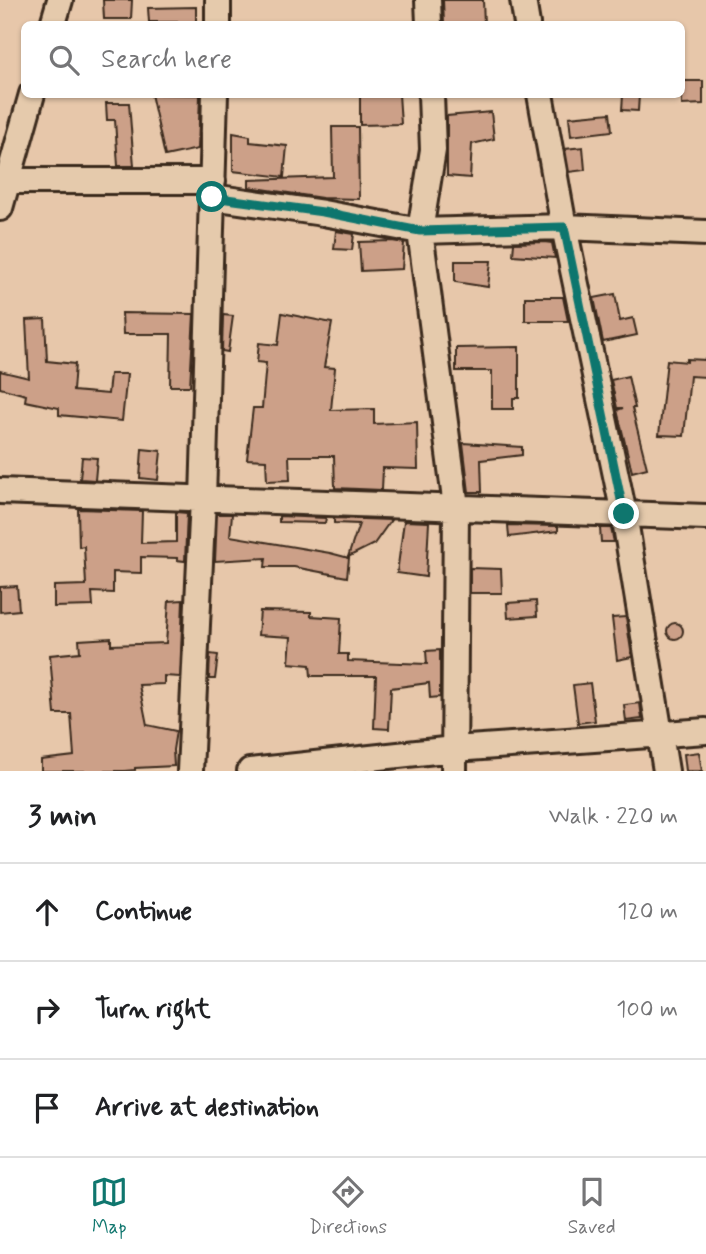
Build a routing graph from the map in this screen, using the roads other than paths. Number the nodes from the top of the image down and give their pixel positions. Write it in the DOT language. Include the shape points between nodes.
graph roads {
  1 [pos="60,0"];
  2 [pos="218,0"];
  3 [pos="428,0"];
  4 [pos="523,0"];
  5 [pos="54,21"];
  6 [pos="218,21"];
  7 [pos="429,21"];
  8 [pos="526,21"];
  9 [pos="31,98"];
  10 [pos="215,98"];
  11 [pos="431,98"];
  12 [pos="541,98"];
  13 [pos="3,181"];
  14 [pos="213,189"];
  15 [pos="0,208"];
  16 [pos="564,227"];
  17 [pos="420,231"];
  18 [pos="706,233"];
  19 [pos="0,491"];
  20 [pos="203,499"];
  21 [pos="456,508"];
  22 [pos="624,514"];
  23 [pos="706,517"];
  24 [pos="706,731"];
  25 [pos="659,736"];
  26 [pos="454,760"];
  27 [pos="190,771"];
  28 [pos="250,771"];
  29 [pos="666,771"];
  1 -- 5 [label="street"];
  2 -- 6 [label="street"];
  3 -- 7 [label="street"];
  4 -- 8 [label="street"];
  9 -- 13 [label="street"];
  10 -- 14 [label="street"];
  11 -- 17 [label="street" via="433,150"];
  12 -- 16 [label="street"];
  13 -- 14 [label="street"];
  13 -- 15 [label="street"];
  14 -- 17 [label="street"];
  14 -- 20 [label="street"];
  16 -- 17 [label="street"];
  16 -- 18 [label="street"];
  16 -- 22 [label="street"];
  17 -- 21 [label="street"];
  19 -- 20 [label="street"];
  20 -- 21 [label="street"];
  20 -- 27 [label="street"];
  21 -- 22 [label="street"];
  21 -- 26 [label="street"];
  22 -- 23 [label="street"];
  22 -- 25 [label="street"];
  24 -- 25 [label="street"];
  25 -- 26 [label="street"];
  25 -- 29 [label="street"];
  26 -- 28 [label="street"];
}
